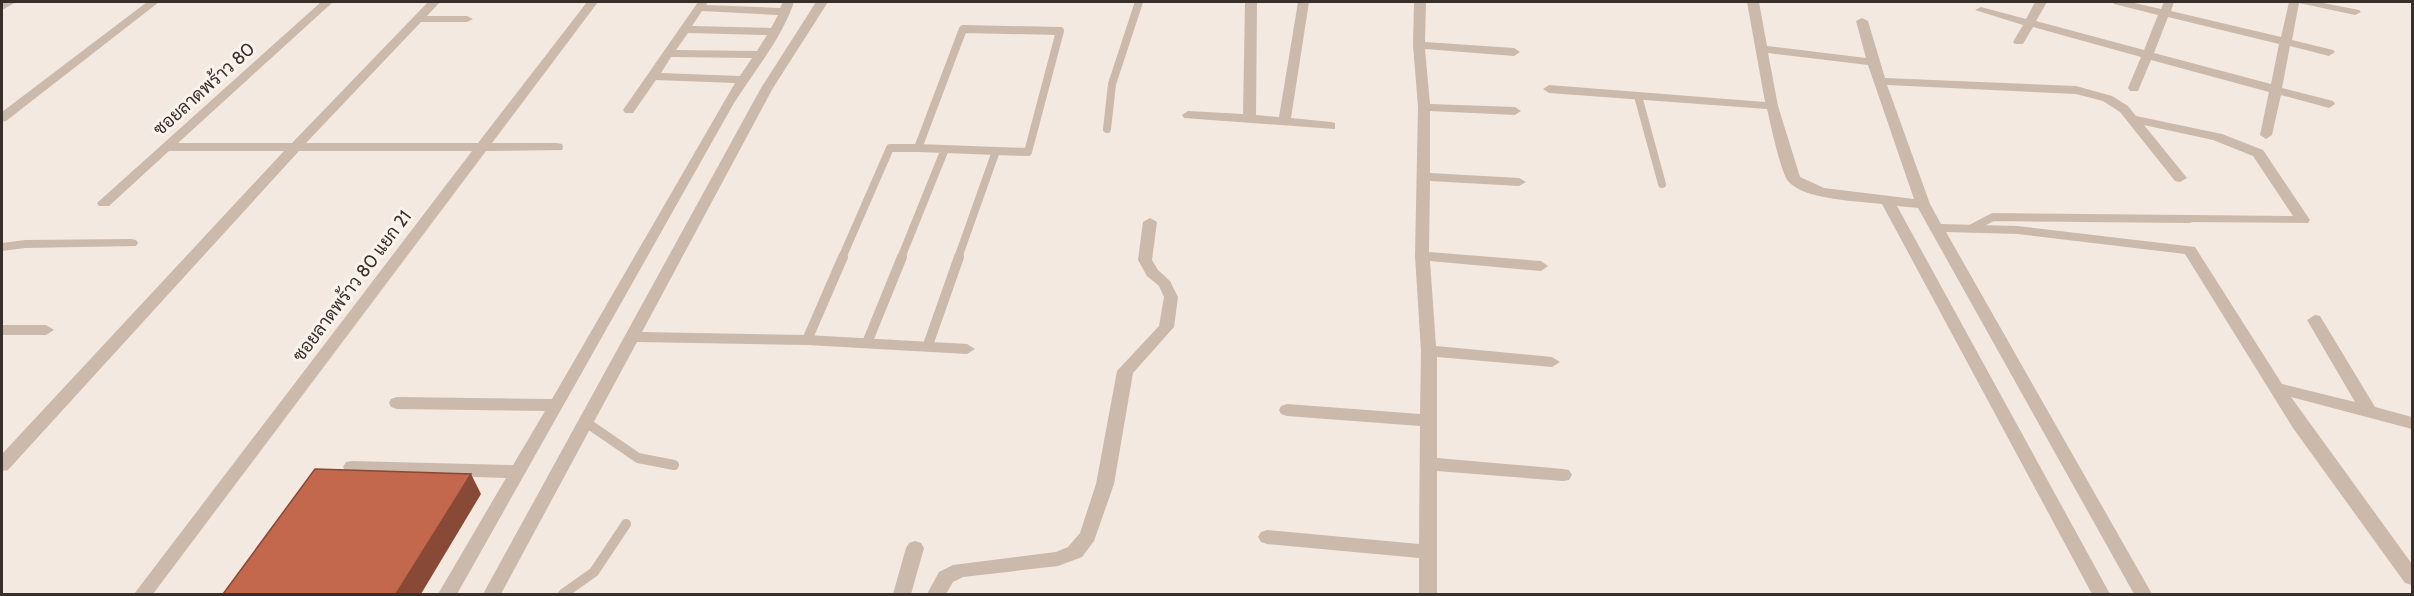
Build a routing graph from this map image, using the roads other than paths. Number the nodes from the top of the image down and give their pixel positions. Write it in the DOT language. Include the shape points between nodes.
graph roads {
  1 [pos="10,2"];
  2 [pos="153,2"];
  3 [pos="327,2"];
  4 [pos="434,2"];
  5 [pos="592,2"];
  6 [pos="822,2"];
  7 [pos="1139,2"];
  8 [pos="1251,2"];
  9 [pos="1304,2"];
  10 [pos="1420,2"];
  11 [pos="1753,2"];
  12 [pos="2041,2"];
  13 [pos="2118,2"];
  14 [pos="2169,2"];
  15 [pos="2294,2"];
  16 [pos="2304,2"];
  17 [pos="701,5"];
  18 [pos="2,7"];
  19 [pos="787,7"];
  20 [pos="1981,10"];
  21 [pos="2355,12"];
  22 [pos="2165,14"];
  23 [pos="417,20"];
  24 [pos="466,20"];
  25 [pos="1862,21"];
  26 [pos="2030,24"];
  27 [pos="684,29"];
  28 [pos="774,32"];
  29 [pos="2019,42"];
  30 [pos="2286,43"];
  31 [pos="1419,45"];
  32 [pos="1764,49"];
  33 [pos="668,52"];
  34 [pos="1514,52"];
  35 [pos="2329,52"];
  36 [pos="758,55"];
  37 [pos="2148,55"];
  38 [pos="1873,62"];
  39 [pos="652,76"];
  40 [pos="742,80"];
  41 [pos="1880,81"];
  42 [pos="2134,88"];
  43 [pos="1549,89"];
  44 [pos="2274,89"];
  45 [pos="1638,96"];
  46 [pos="2329,104"];
  47 [pos="1772,106"];
  48 [pos="1424,107"];
  49 [pos="629,110"];
  50 [pos="1515,111"];
  51 [pos="1188,115"];
  52 [pos="2,118"];
  53 [pos="1250,118"];
  54 [pos="2129,118"];
  55 [pos="1284,122"];
  56 [pos="1331,126"];
  57 [pos="1107,129"];
  58 [pos="2266,135"];
  59 [pos="296,146"];
  60 [pos="482,146"];
  61 [pos="167,147"];
  62 [pos="557,147"];
  63 [pos="918,148"];
  64 [pos="945,149"];
  65 [pos="996,151"];
  66 [pos="1423,177"];
  67 [pos="2180,178"];
  68 [pos="1520,182"];
  69 [pos="1662,184"];
  70 [pos="1887,201"];
  71 [pos="104,203"];
  72 [pos="1923,204"];
  73 [pos="2188,219"];
  74 [pos="1150,222"];
  75 [pos="1936,228"];
  76 [pos="1972,228"];
  77 [pos="131,243"];
  78 [pos="2,247"];
  79 [pos="1422,256"];
  80 [pos="1541,266"];
  81 [pos="2315,320"];
  82 [pos="2,330"];
  83 [pos="46,330"];
  84 [pos="634,337"];
  85 [pos="807,340"];
  86 [pos="867,343"];
  87 [pos="928,345"];
  88 [pos="967,349"];
  89 [pos="1429,351"];
  90 [pos="1552,362"];
  91 [pos="2277,388"];
  92 [pos="397,403"];
  93 [pos="556,405"];
  94 [pos="1287,410"];
  95 [pos="2369,412"];
  96 [pos="1428,421"];
  97 [pos="587,423"];
  98 [pos="2412,423"];
  99 [pos="1428,464"];
  100 [pos="2,465"];
  101 [pos="674,465"];
  102 [pos="352,467"];
  103 [pos="518,472"];
  104 [pos="1563,475"];
  105 [pos="626,524"];
  106 [pos="1267,537"];
  107 [pos="915,548"];
  108 [pos="1428,552"];
  109 [pos="2412,578"];
  110 [pos="143,594"];
  111 [pos="447,594"];
  112 [pos="492,594"];
  113 [pos="563,594"];
  114 [pos="902,594"];
  115 [pos="936,594"];
  116 [pos="1428,594"];
  117 [pos="2101,594"];
  118 [pos="2143,594"];
  1 -- 18 [label="street"];
  2 -- 52 [label="street"];
  3 -- 61 [label="street, ซอยลาดพร้าว 80"];
  4 -- 23 [label="street"];
  5 -- 60 [label="street, ซอยลาดพร้าว 80 แยก 21"];
  6 -- 84 [label="street" via="767,88"];
  7 -- 57 [label="lane" via="1112,84"];
  8 -- 53 [label="street"];
  9 -- 55 [label="street"];
  10 -- 31 [label="street"];
  11 -- 32 [label="street"];
  12 -- 26 [label="street"];
  13 -- 22 [label="street"];
  14 -- 22 [label="street"];
  15 -- 30 [label="street"];
  16 -- 21 [label="street"];
  17 -- 19 [label="street"];
  17 -- 27 [label="street"];
  19 -- 28 [label="street"];
  20 -- 26 [label="street"];
  22 -- 30 [label="street"];
  22 -- 37 [label="street"];
  23 -- 24 [label="street"];
  23 -- 59 [label="street"];
  25 -- 38 [label="street"];
  26 -- 29 [label="street"];
  26 -- 37 [label="street"];
  27 -- 28 [label="street"];
  27 -- 33 [label="street"];
  28 -- 36 [label="street"];
  30 -- 35 [label="street"];
  30 -- 44 [label="street"];
  31 -- 34 [label="street"];
  31 -- 48 [label="street"];
  32 -- 38 [label="street"];
  32 -- 47 [label="street"];
  33 -- 36 [label="street"];
  33 -- 39 [label="street"];
  36 -- 40 [label="street"];
  37 -- 42 [label="street"];
  37 -- 44 [label="street"];
  38 -- 41 [label="street"];
  39 -- 40 [label="street"];
  39 -- 49 [label="street"];
  40 -- 93 [label="street"];
  41 -- 54 [label="street" via="2076,90 2114,100"];
  41 -- 72 [label="street"];
  43 -- 45 [label="street"];
  44 -- 46 [label="street"];
  44 -- 58 [label="street"];
  45 -- 47 [label="street"];
  45 -- 69 [label="lane"];
  47 -- 70 [label="street" via="1794,179 1822,192"];
  48 -- 50 [label="street"];
  48 -- 66 [label="street"];
  51 -- 53 [label="street"];
  53 -- 55 [label="street"];
  54 -- 67 [label="street"];
  54 -- 73 [label="street" via="2217,137 2258,153 2303,220"];
  55 -- 56 [label="street"];
  59 -- 60 [label="street"];
  59 -- 61 [label="street"];
  59 -- 100 [label="street"];
  60 -- 62 [label="street"];
  60 -- 110 [label="street, ซอยลาดพร้าว 80 แยก 21"];
  61 -- 71 [label="street, ซอยลาดพร้าว 80"];
  63 -- 64 [label="lane"];
  63 -- 65 [label="lane" via="963,29 1060,31 1028,152"];
  63 -- 85 [label="lane" via="890,148"];
  64 -- 65 [label="lane"];
  64 -- 86 [label="lane"];
  65 -- 87 [label="lane"];
  66 -- 68 [label="street"];
  66 -- 79 [label="street"];
  70 -- 72 [label="street"];
  70 -- 117 [label="street"];
  72 -- 75 [label="street"];
  73 -- 76 [label="lane" via="1993,217"];
  74 -- 115 [label="street" via="1145,260 1165,284 1170,297 1166,327 1125,371 1105,484 1088,536 1075,552 1058,559 960,570 946,577"];
  75 -- 76 [label="street"];
  75 -- 118 [label="street"];
  76 -- 91 [label="street" via="2190,250"];
  77 -- 78 [label="street"];
  79 -- 80 [label="street"];
  79 -- 89 [label="street"];
  81 -- 95 [label="street"];
  82 -- 83 [label="street"];
  84 -- 85 [label="street"];
  84 -- 97 [label="street"];
  85 -- 86 [label="street"];
  86 -- 87 [label="street"];
  87 -- 88 [label="street"];
  89 -- 90 [label="street"];
  89 -- 96 [label="street"];
  91 -- 95 [label="street"];
  91 -- 109 [label="street"];
  92 -- 93 [label="street"];
  93 -- 103 [label="street"];
  94 -- 96 [label="street"];
  95 -- 98 [label="street"];
  96 -- 99 [label="street"];
  97 -- 101 [label="lane" via="638,458"];
  97 -- 112 [label="street"];
  99 -- 104 [label="street"];
  99 -- 108 [label="street"];
  102 -- 103 [label="street"];
  103 -- 111 [label="street"];
  105 -- 113 [label="lane" via="598,570 587,582"];
  106 -- 108 [label="street"];
  107 -- 114 [label="street"];
  108 -- 116 [label="street"];
}
